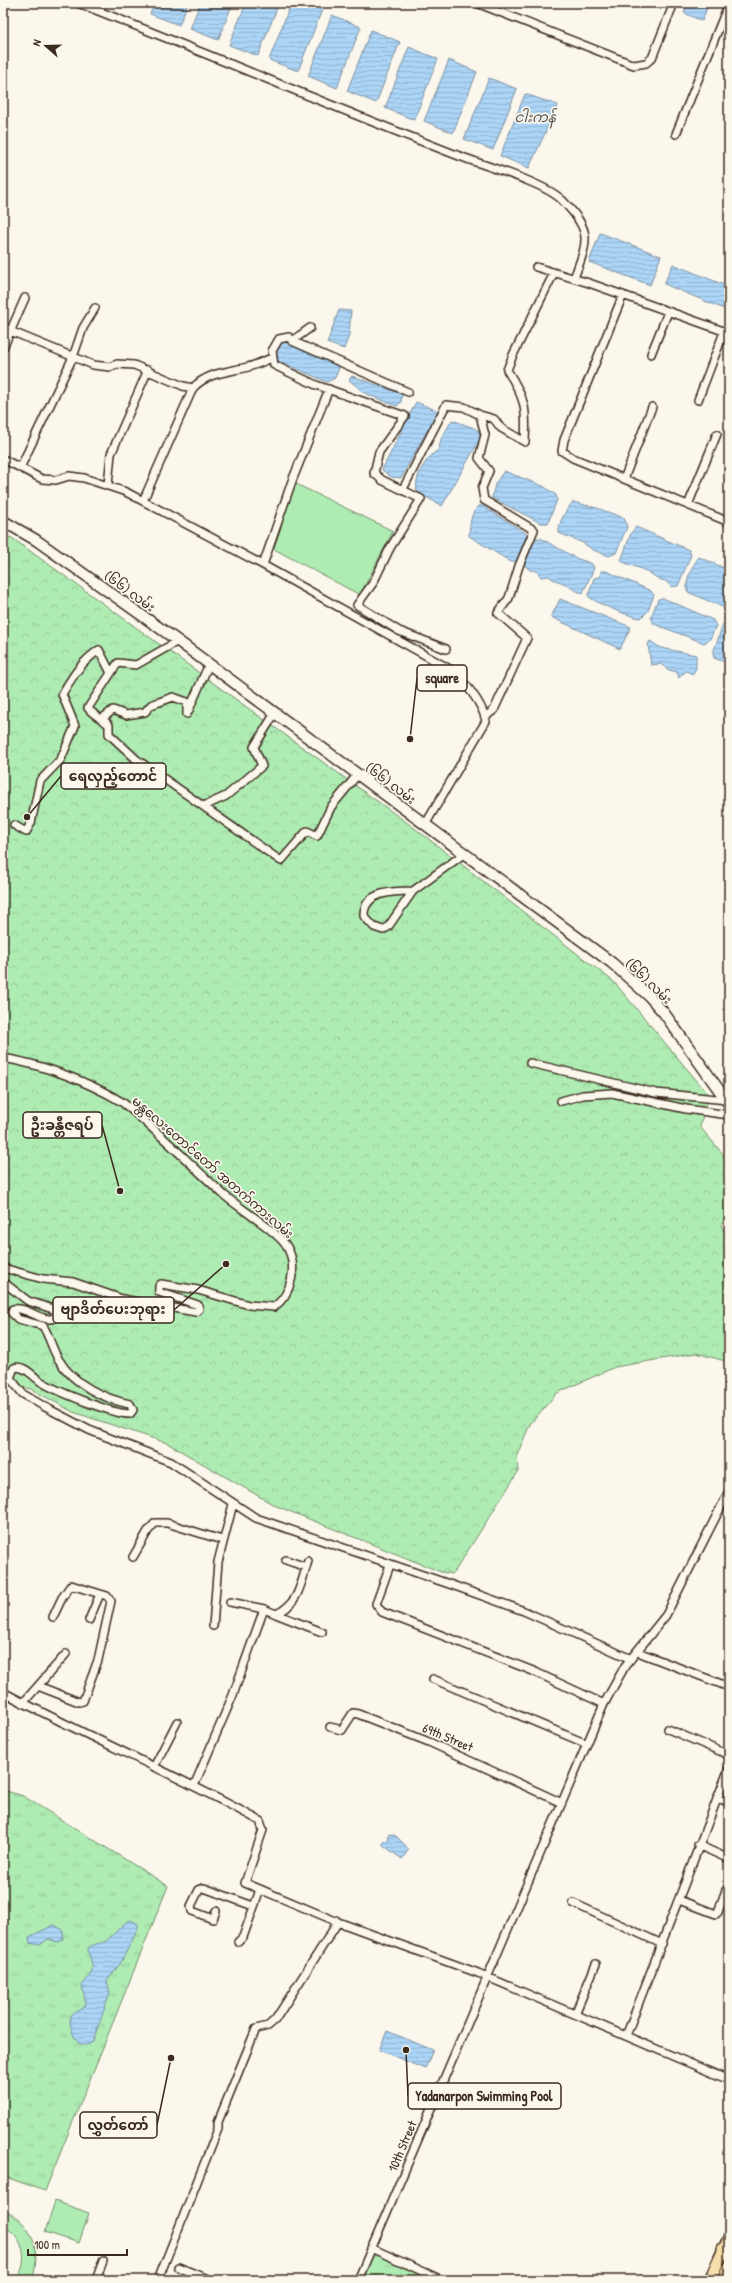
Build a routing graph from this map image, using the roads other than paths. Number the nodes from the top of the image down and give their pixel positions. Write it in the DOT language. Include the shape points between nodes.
graph roads {
  1 [pos="78,3"];
  2 [pos="477,3"];
  3 [pos="674,3"];
  4 [pos="729,3"];
  5 [pos="676,134"];
  6 [pos="536,267"];
  7 [pos="554,273"];
  8 [pos="574,278"];
  9 [pos="623,295"];
  10 [pos="25,298"];
  11 [pos="95,308"];
  12 [pos="668,312"];
  13 [pos="3,328"];
  14 [pos="310,328"];
  15 [pos="10,332"];
  16 [pos="726,332"];
  17 [pos="292,341"];
  18 [pos="3,348"];
  19 [pos="651,354"];
  20 [pos="73,357"];
  21 [pos="272,358"];
  22 [pos="148,370"];
  23 [pos="193,388"];
  24 [pos="329,389"];
  25 [pos="408,392"];
  26 [pos="698,400"];
  27 [pos="652,408"];
  28 [pos="480,415"];
  29 [pos="717,434"];
  30 [pos="3,459"];
  31 [pos="20,468"];
  32 [pos="624,479"];
  33 [pos="108,485"];
  34 [pos="404,489"];
  35 [pos="143,501"];
  36 [pos="688,505"];
  37 [pos="3,521"];
  38 [pos="729,522"];
  39 [pos="263,565"];
  40 [pos="178,641"];
  41 [pos="446,649"];
  42 [pos="209,664"];
  43 [pos="111,673"];
  44 [pos="275,713"];
  45 [pos="485,717"];
  46 [pos="103,718"];
  47 [pos="358,774"];
  48 [pos="204,806"];
  49 [pos="14,825"];
  50 [pos="425,825"];
  51 [pos="465,853"];
  52 [pos="412,891"];
  53 [pos="3,1058"];
  54 [pos="530,1064"];
  55 [pos="561,1101"];
  56 [pos="728,1102"];
  57 [pos="729,1115"];
  58 [pos="3,1268"];
  59 [pos="3,1282"];
  60 [pos="729,1491"];
  61 [pos="233,1504"];
  62 [pos="222,1540"];
  63 [pos="133,1557"];
  64 [pos="286,1560"];
  65 [pos="390,1565"];
  66 [pos="100,1594"];
  67 [pos="230,1602"];
  68 [pos="264,1609"];
  69 [pos="276,1614"];
  70 [pos="54,1617"];
  71 [pos="89,1620"];
  72 [pos="213,1626"];
  73 [pos="322,1632"];
  74 [pos="638,1652"];
  75 [pos="66,1654"];
  76 [pos="631,1659"];
  77 [pos="433,1679"];
  78 [pos="38,1686"];
  79 [pos="729,1687"];
  80 [pos="3,1692"];
  81 [pos="23,1703"];
  82 [pos="604,1704"];
  83 [pos="177,1722"];
  84 [pos="330,1727"];
  85 [pos="668,1729"];
  86 [pos="587,1744"];
  87 [pos="729,1755"];
  88 [pos="154,1766"];
  89 [pos="729,1768"];
  90 [pos="194,1786"];
  91 [pos="717,1798"];
  92 [pos="729,1802"];
  93 [pos="562,1803"];
  94 [pos="698,1845"];
  95 [pos="729,1859"];
  96 [pos="260,1890"];
  97 [pos="726,1890"];
  98 [pos="679,1900"];
  99 [pos="573,1903"];
  100 [pos="253,1906"];
  101 [pos="216,1911"];
  102 [pos="338,1922"];
  103 [pos="238,1942"];
  104 [pos="662,1944"];
  105 [pos="596,1964"];
  106 [pos="486,1977"];
  107 [pos="575,2014"];
  108 [pos="626,2036"];
  109 [pos="729,2080"];
  110 [pos="727,2246"];
  111 [pos="371,2248"];
  112 [pos="103,2261"];
  113 [pos="178,2267"];
  114 [pos="729,2267"];
  115 [pos="96,2280"];
  116 [pos="158,2280"];
  117 [pos="210,2280"];
  118 [pos="358,2280"];
  119 [pos="442,2280"];
  120 [pos="710,2280"];
  121 [pos="723,2280"];
  1 -- 8 [label="street" via="455,155 547,189 562,200 576,217 586,239"];
  2 -- 3 [label="street" via="634,65 640,65 652,58"];
  4 -- 5 [label="street"];
  6 -- 7 [label="street"];
  7 -- 8 [label="street"];
  7 -- 28 [label="street" via="507,370 522,393 526,418 525,442 501,428 494,419"];
  8 -- 9 [label="street"];
  9 -- 12 [label="street"];
  9 -- 32 [label="street" via="562,448 565,454"];
  10 -- 15 [label="street"];
  11 -- 20 [label="street" via="83,328"];
  12 -- 16 [label="street"];
  12 -- 19 [label="street"];
  13 -- 15 [label="street"];
  14 -- 17 [label="street"];
  15 -- 18 [label="street"];
  15 -- 20 [label="street"];
  16 -- 26 [label="street"];
  17 -- 21 [label="street" via="289,337 279,339 272,351"];
  17 -- 25 [label="street"];
  20 -- 22 [label="street" via="93,365 110,367 125,364"];
  20 -- 31 [label="street"];
  21 -- 23 [label="street" via="249,367 221,372"];
  21 -- 24 [label="street" via="278,368"];
  22 -- 23 [label="street"];
  22 -- 33 [label="street" via="112,454"];
  23 -- 35 [label="street"];
  24 -- 34 [label="street" via="405,416 380,452 374,473 382,480"];
  24 -- 39 [label="street" via="292,481"];
  27 -- 32 [label="street"];
  28 -- 34 [label="street" via="464,407 446,405"];
  28 -- 45 [label="street" via="485,435 479,458 489,471 482,488 484,500 534,530 509,598 498,613 526,638 494,710"];
  29 -- 36 [label="street"];
  30 -- 31 [label="street"];
  31 -- 33 [label="street" via="42,479 56,480 69,476"];
  32 -- 36 [label="street"];
  33 -- 35 [label="street"];
  34 -- 41 [label="street" via="421,499 390,548 373,583 357,605 399,631"];
  35 -- 39 [label="street"];
  36 -- 38 [label="street"];
  37 -- 40 [label="street, (၆၆) လမ်း" via="36,540"];
  39 -- 45 [label="street" via="450,669 464,682"];
  40 -- 42 [label="street, (၆၆) လမ်း"];
  40 -- 43 [label="street" via="136,665 118,663"];
  42 -- 44 [label="street, (၆၆) လမ်း"];
  42 -- 46 [label="street" via="187,714 186,702 173,697 151,705 145,712 126,715 113,710"];
  43 -- 46 [label="street" via="88,708 93,715"];
  43 -- 49 [label="street" via="99,650 75,671 62,694 75,726 61,759 40,781 31,823 26,832"];
  44 -- 47 [label="street, (၆၆) လမ်း"];
  44 -- 48 [label="street" via="254,747 262,766 226,796"];
  45 -- 50 [label="street" via="486,721"];
  46 -- 48 [label="street" via="109,724 108,734 136,759"];
  47 -- 48 [label="street" via="330,807 317,836 307,831 281,861"];
  47 -- 50 [label="street, (၆၆) လမ်း"];
  50 -- 51 [label="street, (၆၆) လမ်း"];
  51 -- 52 [label="street"];
  51 -- 56 [label="street, (၆၆) လမ်း" via="584,941 649,996 694,1053"];
  52 -- 52 [label="street" via="393,921 383,930 374,927 364,916 366,904 377,895"];
  53 -- 58 [label="street, မန္တလေးတောင်တော် အတက်ကားလမ်း" via="39,1066 122,1102 225,1195 282,1240 292,1256 293,1269 289,1289 283,1301 274,1307 249,1305 198,1290 161,1284 159,1286 159,1292 198,1306 196,1312 129,1300 73,1282 43,1279"];
  54 -- 56 [label="street" via="656,1093"];
  55 -- 57 [label="street" via="583,1095 612,1093 690,1110"];
  59 -- 61 [label="street" via="28,1301 56,1310 54,1318 48,1319 20,1308 11,1312 18,1318 43,1326 60,1362 70,1373 99,1394 130,1404 133,1410 130,1414 124,1414 96,1404 50,1386 18,1366 12,1370 10,1378 23,1394 89,1430 171,1462"];
  60 -- 74 [label="street, 10th Street" via="666,1615"];
  61 -- 62 [label="street"];
  61 -- 65 [label="street" via="256,1518"];
  62 -- 63 [label="street" via="167,1523 155,1523"];
  62 -- 72 [label="street"];
  64 -- 69 [label="street" via="307,1564 292,1603"];
  65 -- 76 [label="street" via="524,1611"];
  65 -- 82 [label="street" via="376,1604 382,1612 527,1669"];
  66 -- 70 [label="street" via="71,1585"];
  66 -- 71 [label="street"];
  66 -- 78 [label="street" via="107,1596 111,1601 111,1608 98,1660 85,1697 79,1702"];
  67 -- 68 [label="street"];
  68 -- 69 [label="street"];
  68 -- 90 [label="street" via="233,1695"];
  69 -- 73 [label="street"];
  74 -- 76 [label="street, 10th Street"];
  74 -- 79 [label="street"];
  75 -- 78 [label="street"];
  76 -- 82 [label="street, 10th Street"];
  77 -- 86 [label="street"];
  78 -- 81 [label="street"];
  80 -- 81 [label="street"];
  81 -- 88 [label="street"];
  82 -- 86 [label="street, 10th Street"];
  83 -- 88 [label="street"];
  84 -- 93 [label="street, 69th Street" via="342,1730 350,1715 358,1714 429,1742"];
  85 -- 87 [label="street"];
  86 -- 93 [label="street, 10th Street"];
  88 -- 90 [label="street"];
  89 -- 91 [label="street"];
  90 -- 96 [label="street" via="260,1821 263,1825 244,1883"];
  91 -- 92 [label="street"];
  91 -- 94 [label="street"];
  93 -- 106 [label="street, 10th Street"];
  94 -- 95 [label="street"];
  94 -- 98 [label="street"];
  96 -- 100 [label="street"];
  96 -- 102 [label="street"];
  97 -- 98 [label="street" via="716,1914"];
  98 -- 104 [label="street"];
  99 -- 104 [label="street"];
  100 -- 101 [label="street" via="204,1888 199,1890 191,1906 192,1911 213,1919"];
  100 -- 103 [label="street" via="243,1938"];
  102 -- 106 [label="street"];
  102 -- 116 [label="street" via="275,2020 268,2026 256,2029"];
  104 -- 108 [label="street"];
  105 -- 107 [label="street"];
  106 -- 107 [label="street"];
  106 -- 111 [label="street, 10th Street"];
  107 -- 108 [label="street"];
  108 -- 109 [label="street"];
  110 -- 120 [label="main road"];
  111 -- 118 [label="street, 10th Street"];
  111 -- 119 [label="street"];
  112 -- 115 [label="street"];
  113 -- 117 [label="street"];
  114 -- 121 [label="main road"];
}
